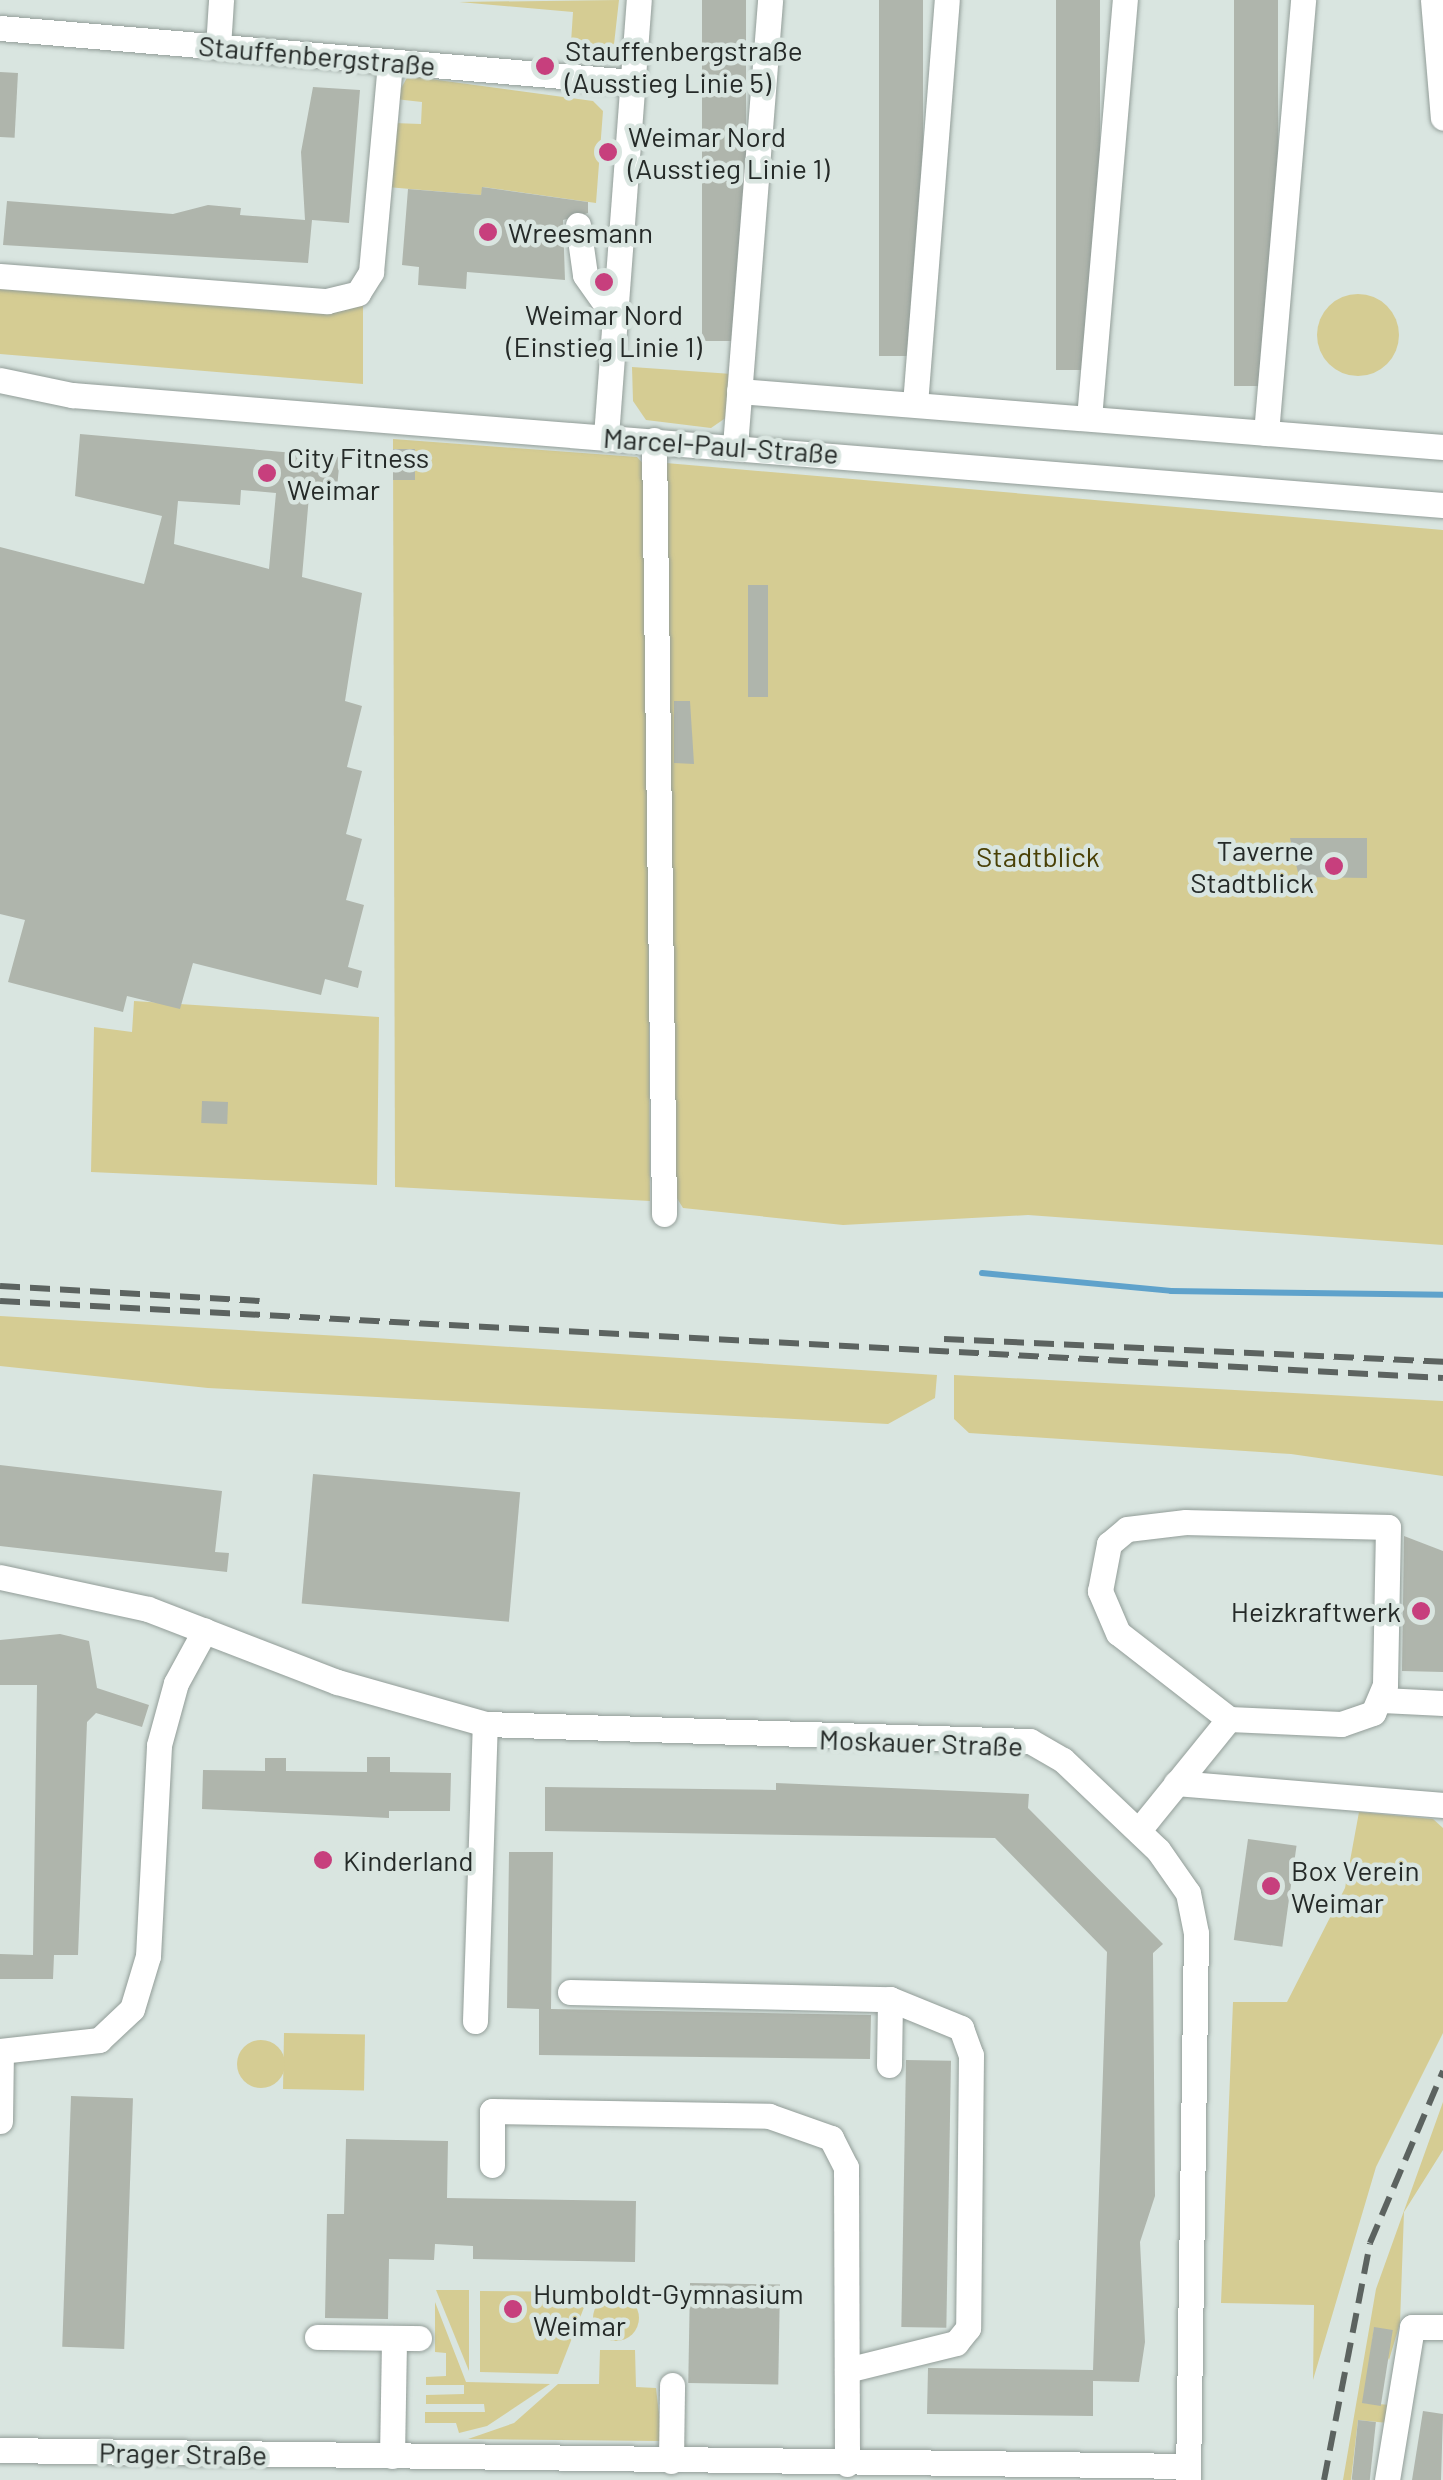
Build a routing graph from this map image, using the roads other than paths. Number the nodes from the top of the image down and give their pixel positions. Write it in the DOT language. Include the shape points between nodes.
graph roads {
  1 [pos="221,0"];
  2 [pos="639,0"];
  3 [pos="770,0"];
  4 [pos="947,0"];
  5 [pos="1126,0"];
  6 [pos="1303,0"];
  7 [pos="1434,0"];
  8 [pos="0,28"];
  9 [pos="218,47"];
  10 [pos="390,62"];
  11 [pos="633,82"];
  12 [pos="1442,106"];
  13 [pos="1443,118"];
  14 [pos="578,226"];
  15 [pos="0,276"];
  16 [pos="616,318"];
  17 [pos="0,380"];
  18 [pos="739,391"];
  19 [pos="916,404"];
  20 [pos="1089,418"];
  21 [pos="1266,432"];
  22 [pos="606,436"];
  23 [pos="654,440"];
  24 [pos="735,446"];
  25 [pos="1443,447"];
  26 [pos="1443,505"];
  27 [pos="664,1214"];
  28 [pos="0,1576"];
  29 [pos="205,1630"];
  30 [pos="1382,1700"];
  31 [pos="1443,1703"];
  32 [pos="1229,1719"];
  33 [pos="485,1724"];
  34 [pos="1176,1783"];
  35 [pos="1443,1805"];
  36 [pos="1139,1830"];
  37 [pos="570,1992"];
  38 [pos="890,1999"];
  39 [pos="475,2021"];
  40 [pos="1,2050"];
  41 [pos="889,2066"];
  42 [pos="0,2121"];
  43 [pos="492,2164"];
  44 [pos="1443,2326"];
  45 [pos="317,2337"];
  46 [pos="847,2370"];
  47 [pos="672,2385"];
  48 [pos="0,2450"];
  49 [pos="392,2456"];
  50 [pos="670,2461"];
  51 [pos="847,2464"];
  52 [pos="1188,2473"];
  53 [pos="1387,2480"];
  1 -- 9 [label="street"];
  2 -- 11 [label="street"];
  3 -- 18 [label="street, Marcel-Paul-Straße"];
  4 -- 19 [label="street"];
  5 -- 20 [label="street"];
  6 -- 21 [label="street"];
  7 -- 12 [label="street"];
  8 -- 9 [label="street, Stauffenbergstraße"];
  9 -- 10 [label="street, Stauffenbergstraße"];
  10 -- 11 [label="street, Stauffenbergstraße"];
  10 -- 15 [label="street" via="371,272 356,294 328,302"];
  11 -- 16 [label="street"];
  12 -- 13 [label="street"];
  14 -- 16 [label="street" via="585,275"];
  16 -- 22 [label="street"];
  17 -- 22 [label="street, Marcel-Paul-Straße" via="72,395"];
  18 -- 19 [label="street"];
  18 -- 24 [label="street, Marcel-Paul-Straße"];
  19 -- 20 [label="street"];
  20 -- 21 [label="street"];
  21 -- 25 [label="street"];
  22 -- 23 [label="street, Marcel-Paul-Straße"];
  23 -- 24 [label="street, Marcel-Paul-Straße"];
  23 -- 27 [label="street"];
  24 -- 26 [label="street, Marcel-Paul-Straße"];
  28 -- 29 [label="street, Moskauer Straße"];
  29 -- 33 [label="street, Moskauer Straße" via="337,1682"];
  29 -- 40 [label="street" via="176,1682 158,1745 148,1956 132,2009 99,2040"];
  30 -- 31 [label="street"];
  30 -- 32 [label="street" via="1361,1720 1341,1724"];
  30 -- 32 [label="street" via="1388,1527 1127,1529 1100,1568 1106,1616"];
  32 -- 34 [label="street"];
  33 -- 36 [label="street, Moskauer Straße" via="1030,1742"];
  33 -- 39 [label="street"];
  34 -- 35 [label="street"];
  34 -- 36 [label="street"];
  36 -- 52 [label="street, Moskauer Straße" via="1188,1893 1196,1933"];
  37 -- 38 [label="street"];
  38 -- 41 [label="street"];
  38 -- 46 [label="street" via="938,2012 961,2028 971,2055 968,2328 956,2342"];
  40 -- 42 [label="street"];
  43 -- 46 [label="street" via="492,2110 769,2116 816,2127 846,2167"];
  44 -- 53 [label="street" via="1412,2327"];
  45 -- 49 [label="street" via="406,2338"];
  46 -- 51 [label="street"];
  47 -- 50 [label="street"];
  48 -- 49 [label="street, Prager Straße"];
  49 -- 50 [label="street, Prager Straße"];
  50 -- 51 [label="street, Prager Straße"];
  51 -- 52 [label="street, Prager Straße"];
}
